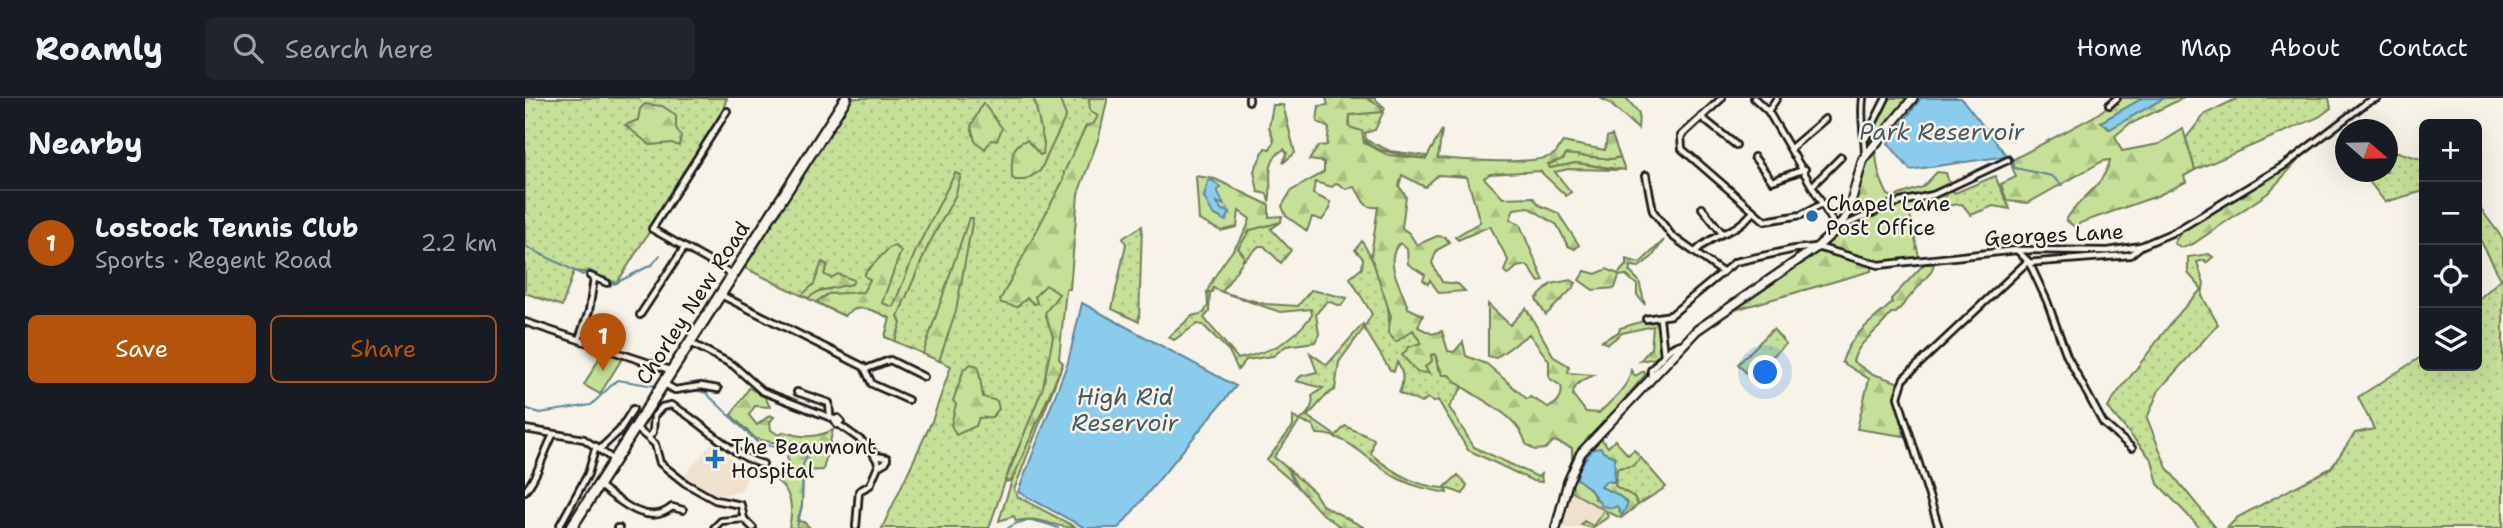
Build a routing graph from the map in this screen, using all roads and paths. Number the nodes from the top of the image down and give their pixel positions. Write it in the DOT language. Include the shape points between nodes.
graph roads {
  1 [pos="833,98"];
  2 [pos="1722,98"];
  3 [pos="1754,98"];
  4 [pos="1777,98"];
  5 [pos="1863,98"];
  6 [pos="1886,98"];
  7 [pos="1913,98"];
  8 [pos="2117,98"];
  9 [pos="2378,98"];
  10 [pos="844,101"];
  11 [pos="2109,104"];
  12 [pos="727,111"];
  13 [pos="1768,111"];
  14 [pos="1702,117"];
  15 [pos="1825,119"];
  16 [pos="1866,138"];
  17 [pos="1736,145"];
  18 [pos="1791,148"];
  19 [pos="1866,156"];
  20 [pos="1754,157"];
  21 [pos="1841,157"];
  22 [pos="2007,160"];
  23 [pos="1805,169"];
  24 [pos="1646,174"];
  25 [pos="1813,184"];
  26 [pos="1822,204"];
  27 [pos="1702,208"];
  28 [pos="1753,212"];
  29 [pos="1848,213"];
  30 [pos="1857,219"];
  31 [pos="1837,229"];
  32 [pos="1722,233"];
  33 [pos="2141,246"];
  34 [pos="1817,247"];
  35 [pos="684,248"];
  36 [pos="2017,250"];
  37 [pos="1695,252"];
  38 [pos="2029,262"];
  39 [pos="1722,272"];
  40 [pos="733,275"];
  41 [pos="607,283"];
  42 [pos="720,294"];
  43 [pos="640,315"];
  44 [pos="1646,319"];
  45 [pos="1660,319"];
  46 [pos="525,322"];
  47 [pos="579,340"];
  48 [pos="689,342"];
  49 [pos="1682,344"];
  50 [pos="1664,355"];
  51 [pos="866,369"];
  52 [pos="671,370"];
  53 [pos="924,377"];
  54 [pos="1651,377"];
  55 [pos="663,383"];
  56 [pos="719,389"];
  57 [pos="797,391"];
  58 [pos="908,400"];
  59 [pos="631,410"];
  60 [pos="834,420"];
  61 [pos="635,427"];
  62 [pos="525,429"];
  63 [pos="553,435"];
  64 [pos="649,437"];
  65 [pos="598,448"];
  66 [pos="2132,448"];
  67 [pos="876,456"];
  68 [pos="614,460"];
  69 [pos="763,464"];
  70 [pos="879,466"];
  71 [pos="598,485"];
  72 [pos="525,491"];
  73 [pos="683,510"];
  74 [pos="744,519"];
  75 [pos="561,521"];
  76 [pos="856,527"];
  77 [pos="571,528"];
  78 [pos="714,528"];
  79 [pos="753,528"];
  80 [pos="1556,528"];
  81 [pos="1939,528"];
  1 -- 10 [label="street"];
  2 -- 14 [label="street"];
  3 -- 13 [label="street"];
  4 -- 13 [label="street"];
  5 -- 16 [label="street" via="1861,128"];
  6 -- 16 [label="street"];
  7 -- 19 [label="main road"];
  8 -- 11 [label="street"];
  9 -- 33 [label="street, Georges Lane" via="2285,165"];
  10 -- 40 [label="highway, Chorley New Road"];
  12 -- 35 [label="street" via="652,229"];
  13 -- 18 [label="street"];
  14 -- 17 [label="street"];
  14 -- 28 [label="street" via="1681,136 1681,147"];
  15 -- 18 [label="street"];
  16 -- 19 [label="street"];
  18 -- 23 [label="street"];
  19 -- 29 [label="main road"];
  20 -- 23 [label="street" via="1772,181"];
  21 -- 25 [label="street"];
  22 -- 30 [label="street" via="1933,195 1892,204"];
  23 -- 25 [label="street"];
  24 -- 37 [label="street" via="1654,214 1673,238"];
  25 -- 26 [label="street"];
  26 -- 28 [label="street" via="1771,222"];
  26 -- 31 [label="street"];
  27 -- 32 [label="street"];
  28 -- 32 [label="street" via="1741,227"];
  29 -- 30 [label="street"];
  29 -- 31 [label="main road"];
  30 -- 31 [label="street"];
  31 -- 34 [label="main road"];
  32 -- 37 [label="street"];
  33 -- 36 [label="street, Georges Lane" via="2108,251"];
  33 -- 38 [label="street" via="2130,255"];
  34 -- 36 [label="street, Georges Lane" via="1876,265"];
  34 -- 39 [label="street" via="1738,261"];
  34 -- 49 [label="main road" via="1712,318"];
  35 -- 40 [label="street"];
  35 -- 43 [label="street"];
  36 -- 38 [label="street"];
  37 -- 39 [label="street"];
  38 -- 66 [label="street" via="2067,356 2103,423"];
  38 -- 81 [label="street" via="1899,387 1898,397"];
  39 -- 45 [label="street"];
  40 -- 42 [label="highway, Chorley New Road"];
  41 -- 47 [label="street" via="592,277"];
  42 -- 48 [label="highway, Chorley New Road"];
  42 -- 51 [label="street"];
  44 -- 45 [label="street"];
  45 -- 50 [label="street"];
  46 -- 47 [label="street"];
  47 -- 52 [label="street"];
  48 -- 52 [label="highway, Chorley New Road"];
  48 -- 60 [label="street" via="733,365 762,391"];
  49 -- 50 [label="street"];
  49 -- 54 [label="main road"];
  50 -- 54 [label="street" via="1651,370"];
  51 -- 53 [label="street" via="890,360"];
  51 -- 58 [label="street" via="872,384"];
  52 -- 55 [label="highway, Chorley New Road"];
  54 -- 80 [label="main road" via="1581,453"];
  55 -- 56 [label="street" via="675,390"];
  55 -- 61 [label="highway, Chorley New Road"];
  57 -- 60 [label="street" via="829,403"];
  59 -- 65 [label="street" via="619,431"];
  60 -- 67 [label="street"];
  61 -- 64 [label="street"];
  61 -- 68 [label="highway, Chorley New Road"];
  62 -- 63 [label="street"];
  63 -- 65 [label="street" via="584,439"];
  63 -- 72 [label="street"];
  64 -- 69 [label="street" via="654,416 671,405 751,461"];
  64 -- 74 [label="street" via="660,463 704,496 741,505"];
  65 -- 68 [label="street"];
  65 -- 75 [label="street"];
  67 -- 70 [label="street"];
  67 -- 70 [label="street" via="887,458"];
  68 -- 71 [label="highway, Chorley New Road"];
  70 -- 76 [label="street" via="870,485 859,491"];
  71 -- 73 [label="street" via="626,506 653,517 672,507"];
  71 -- 77 [label="highway, Chorley New Road"];
  74 -- 78 [label="street" via="721,521"];
  74 -- 79 [label="street"];
}
